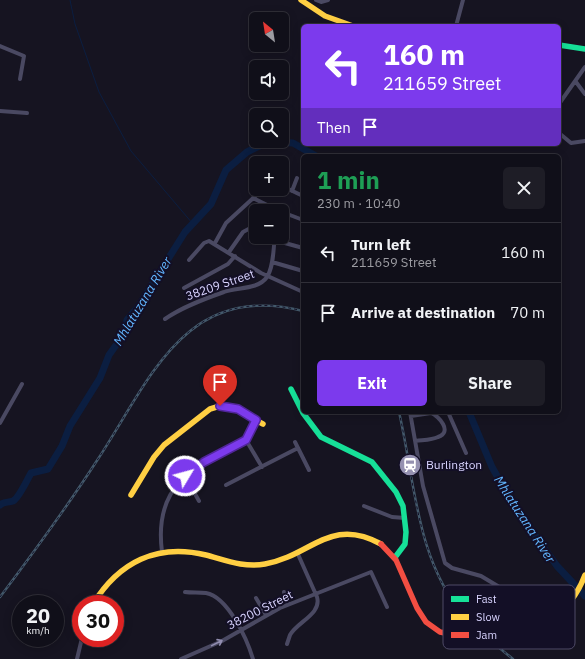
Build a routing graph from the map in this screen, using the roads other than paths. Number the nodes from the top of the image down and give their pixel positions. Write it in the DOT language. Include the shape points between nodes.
graph roads {
  1 [pos="301,0"];
  2 [pos="316,0"];
  3 [pos="328,0"];
  4 [pos="463,0"];
  5 [pos="346,24"];
  6 [pos="457,24"];
  7 [pos="561,45"];
  8 [pos="0,46"];
  9 [pos="585,50"];
  10 [pos="585,67"];
  11 [pos="20,79"];
  12 [pos="576,82"];
  13 [pos="585,94"];
  14 [pos="561,101"];
  15 [pos="0,111"];
  16 [pos="27,113"];
  17 [pos="561,135"];
  18 [pos="585,141"];
  19 [pos="297,178"];
  20 [pos="289,190"];
  21 [pos="292,191"];
  22 [pos="301,195"];
  23 [pos="253,198"];
  24 [pos="265,204"];
  25 [pos="289,215"];
  26 [pos="301,219"];
  27 [pos="249,229"];
  28 [pos="215,243"];
  29 [pos="274,244"];
  30 [pos="289,244"];
  31 [pos="301,247"];
  32 [pos="229,252"];
  33 [pos="235,256"];
  34 [pos="189,260"];
  35 [pos="272,262"];
  36 [pos="301,270"];
  37 [pos="267,277"];
  38 [pos="184,288"];
  39 [pos="301,291"];
  40 [pos="165,319"];
  41 [pos="22,384"];
  42 [pos="291,389"];
  43 [pos="301,410"];
  44 [pos="303,414"];
  45 [pos="410,414"];
  46 [pos="433,414"];
  47 [pos="449,414"];
  48 [pos="256,420"];
  49 [pos="0,423"];
  50 [pos="263,424"];
  51 [pos="246,440"];
  52 [pos="416,441"];
  53 [pos="295,442"];
  54 [pos="298,448"];
  55 [pos="466,453"];
  56 [pos="262,467"];
  57 [pos="309,470"];
  58 [pos="185,476"];
  59 [pos="226,485"];
  60 [pos="130,495"];
  61 [pos="200,500"];
  62 [pos="364,506"];
  63 [pos="405,518"];
  64 [pos="162,552"];
  65 [pos="297,552"];
  66 [pos="396,556"];
  67 [pos="585,575"];
  68 [pos="495,585"];
  69 [pos="185,592"];
  70 [pos="284,592"];
  71 [pos="316,594"];
  72 [pos="99,595"];
  73 [pos="575,595"];
  74 [pos="256,598"];
  75 [pos="288,604"];
  76 [pos="387,607"];
  77 [pos="266,615"];
  78 [pos="240,630"];
  79 [pos="443,633"];
  80 [pos="287,644"];
  81 [pos="80,647"];
  82 [pos="77,659"];
  83 [pos="181,659"];
  84 [pos="253,659"];
  1 -- 5 [label="street" via="317,12"];
  2 -- 3 [label="street"];
  4 -- 6 [label="street"];
  7 -- 9 [label="street"];
  8 -- 11 [label="street" via="24,56"];
  10 -- 12 [label="street"];
  12 -- 13 [label="street"];
  12 -- 14 [label="street"];
  15 -- 16 [label="street"];
  17 -- 18 [label="street" via="572,144"];
  19 -- 21 [label="street"];
  20 -- 21 [label="street"];
  21 -- 22 [label="street"];
  23 -- 24 [label="street"];
  23 -- 28 [label="street" via="226,223"];
  25 -- 26 [label="street"];
  27 -- 32 [label="street" via="243,232"];
  28 -- 32 [label="street"];
  28 -- 34 [label="street" via="205,241"];
  29 -- 35 [label="street, 38209 Street"];
  30 -- 31 [label="street"];
  32 -- 33 [label="street"];
  33 -- 37 [label="street"];
  33 -- 38 [label="street" via="228,264"];
  35 -- 36 [label="street"];
  35 -- 37 [label="street, 38209 Street"];
  37 -- 39 [label="street"];
  37 -- 40 [label="street, 38209 Street" via="255,285 231,289 207,298"];
  41 -- 49 [label="street"];
  42 -- 43 [label="street"];
  44 -- 63 [label="street" via="328,442 375,464 401,500"];
  45 -- 52 [label="street"];
  46 -- 52 [label="street" via="442,420 443,433 439,437"];
  47 -- 55 [label="street"];
  48 -- 50 [label="street"];
  48 -- 51 [label="street"];
  48 -- 60 [label="street" via="232,407 220,406 210,410 164,445"];
  51 -- 56 [label="street"];
  51 -- 58 [label="street" via="204,462"];
  52 -- 68 [label="street" via="423,486 445,563 452,568 480,576"];
  53 -- 54 [label="street"];
  54 -- 56 [label="street"];
  54 -- 57 [label="street"];
  56 -- 59 [label="street"];
  58 -- 61 [label="street"];
  58 -- 64 [label="street" via="170,494 164,509"];
  62 -- 63 [label="street" via="392,517"];
  63 -- 66 [label="street" via="406,540"];
  64 -- 65 [label="street" via="176,550 196,553 245,566 275,562"];
  64 -- 72 [label="street" via="138,559 120,570 106,583"];
  65 -- 66 [label="street" via="331,535 352,533 378,541"];
  65 -- 71 [label="street"];
  66 -- 79 [label="street" via="415,607 424,620"];
  67 -- 73 [label="street"];
  69 -- 78 [label="street" via="207,593 223,601"];
  70 -- 75 [label="street"];
  71 -- 75 [label="street, 38200 Street"];
  71 -- 76 [label="street, 38200 Street" via="371,572"];
  71 -- 80 [label="street" via="317,606 293,632"];
  74 -- 77 [label="street"];
  75 -- 77 [label="street, 38200 Street"];
  77 -- 78 [label="street, 38200 Street"];
  83 -- 78 [label="street, 38200 Street, one-way"];
  78 -- 84 [label="street"];
  81 -- 82 [label="street"];
}
